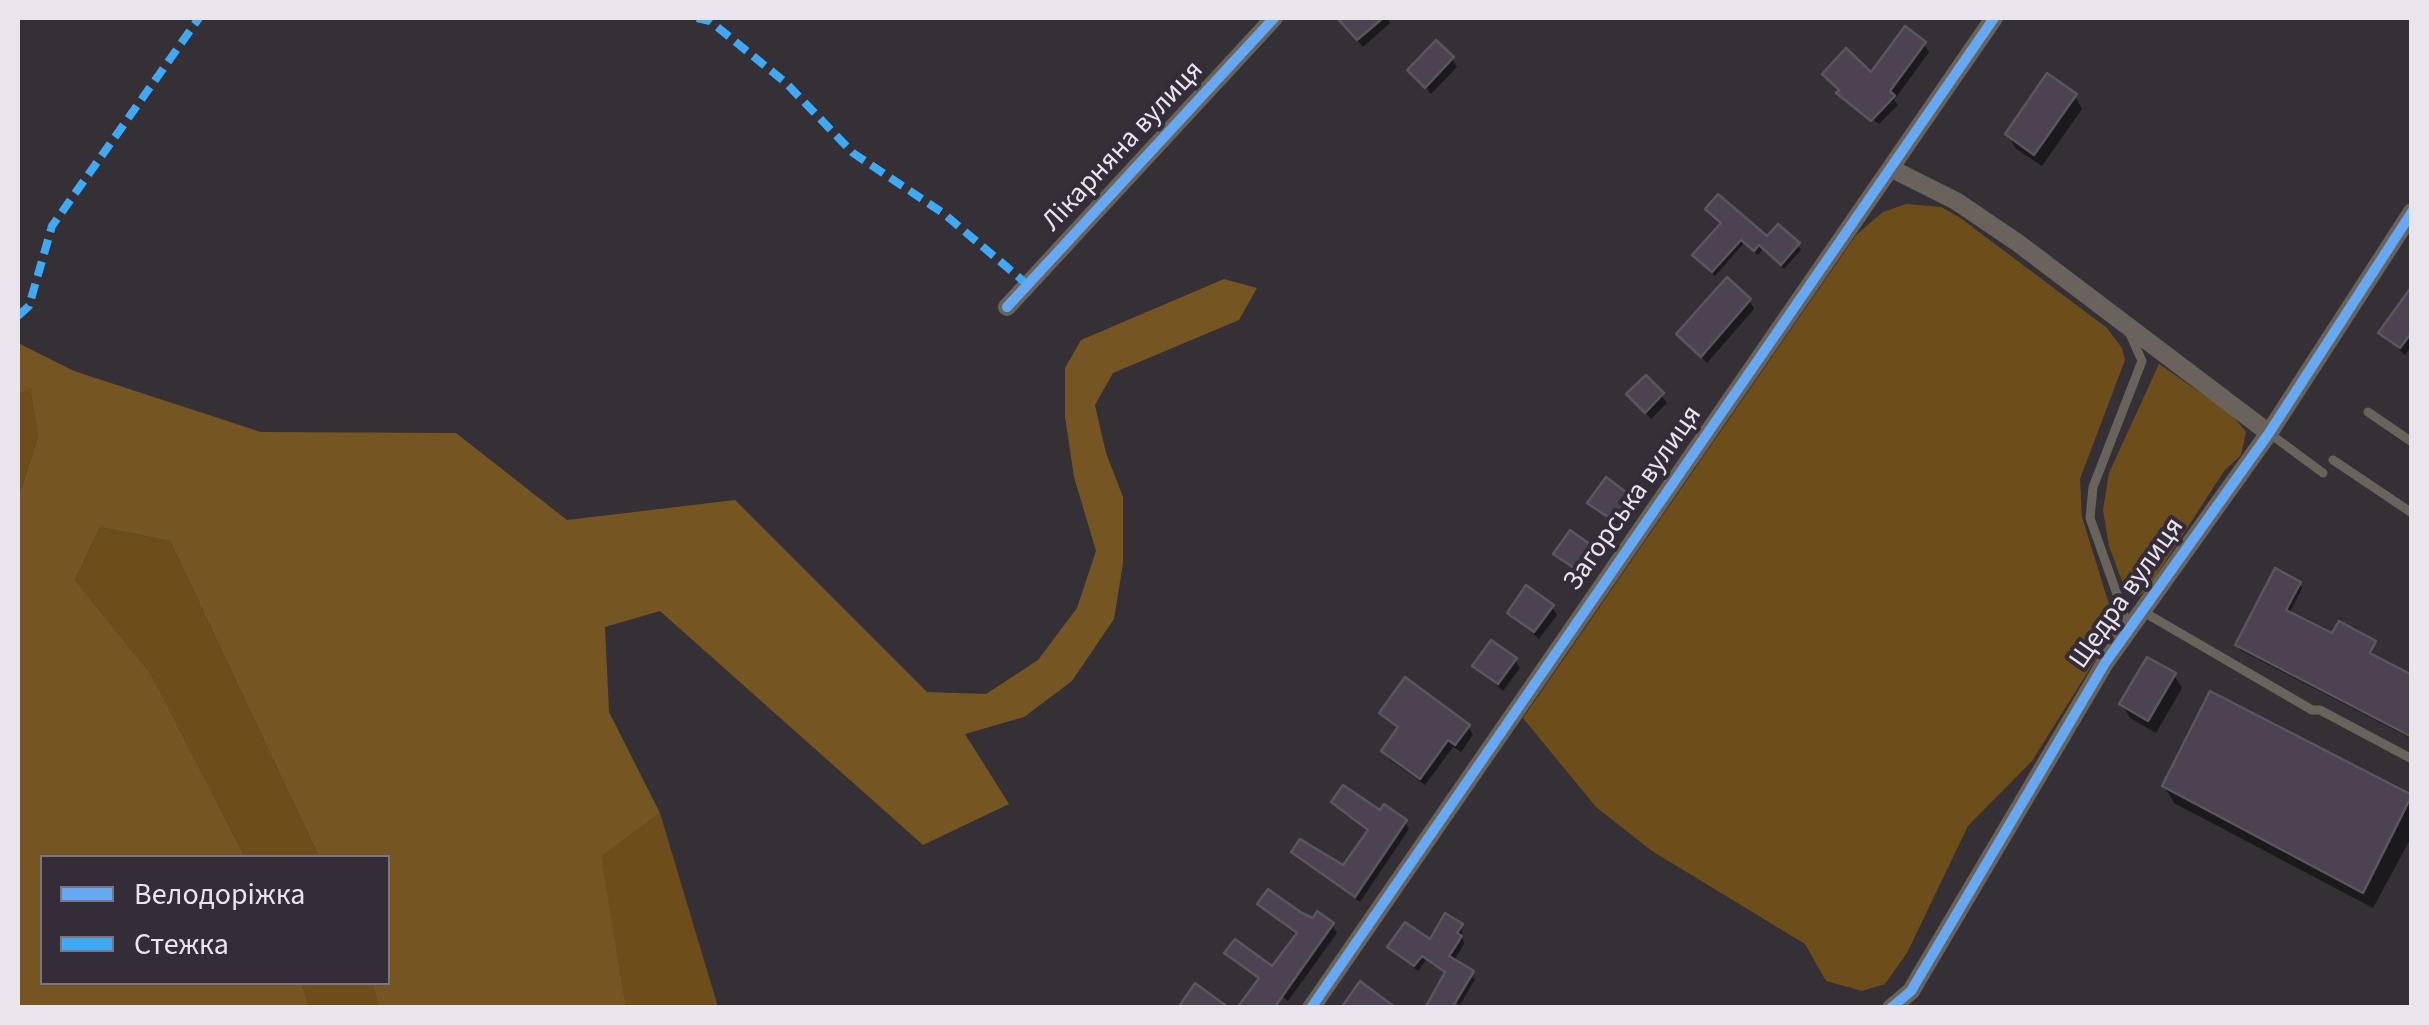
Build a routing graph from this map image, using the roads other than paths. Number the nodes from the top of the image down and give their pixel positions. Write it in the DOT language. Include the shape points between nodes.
graph roads {
  1 [pos="1274,18"];
  2 [pos="1994,18"];
  3 [pos="1892,169"];
  4 [pos="2412,212"];
  5 [pos="1007,307"];
  6 [pos="2129,332"];
  7 [pos="2368,412"];
  8 [pos="2268,433"];
  9 [pos="2412,442"];
  10 [pos="2333,460"];
  11 [pos="2323,473"];
  12 [pos="2412,513"];
  13 [pos="2142,611"];
  14 [pos="2105,662"];
  15 [pos="2412,759"];
  16 [pos="1311,1008"];
  17 [pos="1890,1008"];
  1 -- 5 [label="street, Лікарняна вулиця"];
  2 -- 3 [label="street, Загорська вулиця"];
  3 -- 6 [label="street" via="2018,243"];
  3 -- 16 [label="street, Загорська вулиця"];
  4 -- 8 [label="street, Щедра вулиця"];
  6 -- 8 [label="street"];
  6 -- 14 [label="lane" via="2142,360 2093,487 2090,518 2124,614"];
  7 -- 9 [label="lane"];
  8 -- 11 [label="lane"];
  8 -- 13 [label="street, Щедра вулиця"];
  10 -- 12 [label="lane"];
  13 -- 14 [label="street, Щедра вулиця"];
  13 -- 15 [label="lane" via="2312,710"];
  14 -- 17 [label="street, Щедра вулиця" via="1920,977"];
}
